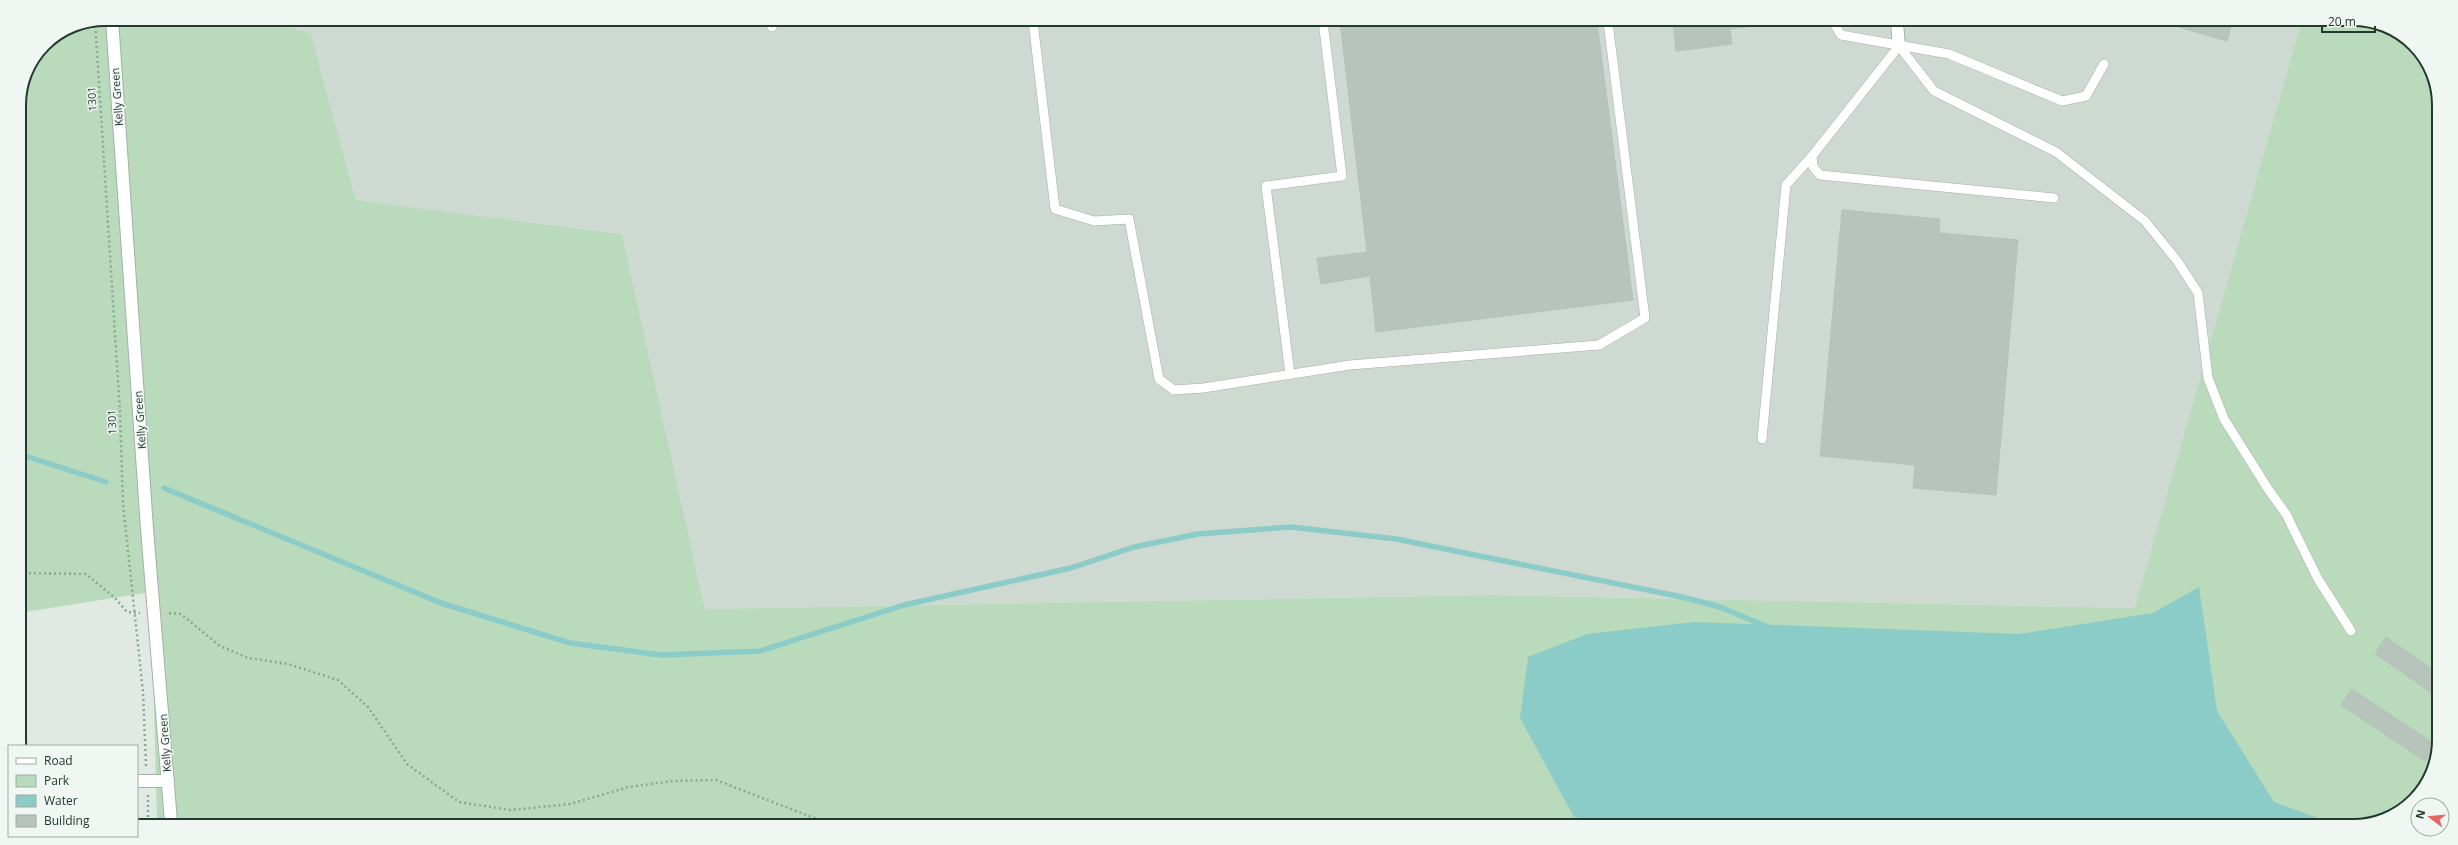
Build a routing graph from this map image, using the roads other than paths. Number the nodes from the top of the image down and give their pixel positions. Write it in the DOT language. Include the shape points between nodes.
graph roads {
  1 [pos="113,26"];
  2 [pos="1034,26"];
  3 [pos="1324,26"];
  4 [pos="1608,26"];
  5 [pos="1835,26"];
  6 [pos="1897,26"];
  7 [pos="1899,46"];
  8 [pos="2104,64"];
  9 [pos="1812,156"];
  10 [pos="2054,198"];
  11 [pos="1290,374"];
  12 [pos="1762,439"];
  13 [pos="2351,631"];
  14 [pos="143,781"];
  15 [pos="168,781"];
  16 [pos="171,819"];
  1 -- 15 [label="street, Kelly Green"];
  2 -- 11 [label="lane" via="1055,208 1094,221 1129,219 1159,379 1174,390"];
  3 -- 11 [label="lane" via="1342,176 1266,186"];
  4 -- 11 [label="lane" via="1645,318 1599,345 1350,365"];
  5 -- 7 [label="lane" via="1841,35"];
  6 -- 7 [label="street"];
  7 -- 8 [label="lane" via="1949,54 2062,101 2086,96"];
  7 -- 9 [label="lane"];
  7 -- 13 [label="lane" via="1934,91 2056,152 2145,220 2178,262 2198,293 2208,378 2224,419 2286,514 2318,579"];
  9 -- 10 [label="lane" via="1813,167 1820,175"];
  9 -- 12 [label="lane" via="1786,185"];
  14 -- 15 [label="street"];
  15 -- 16 [label="street, Kelly Green"];
}
